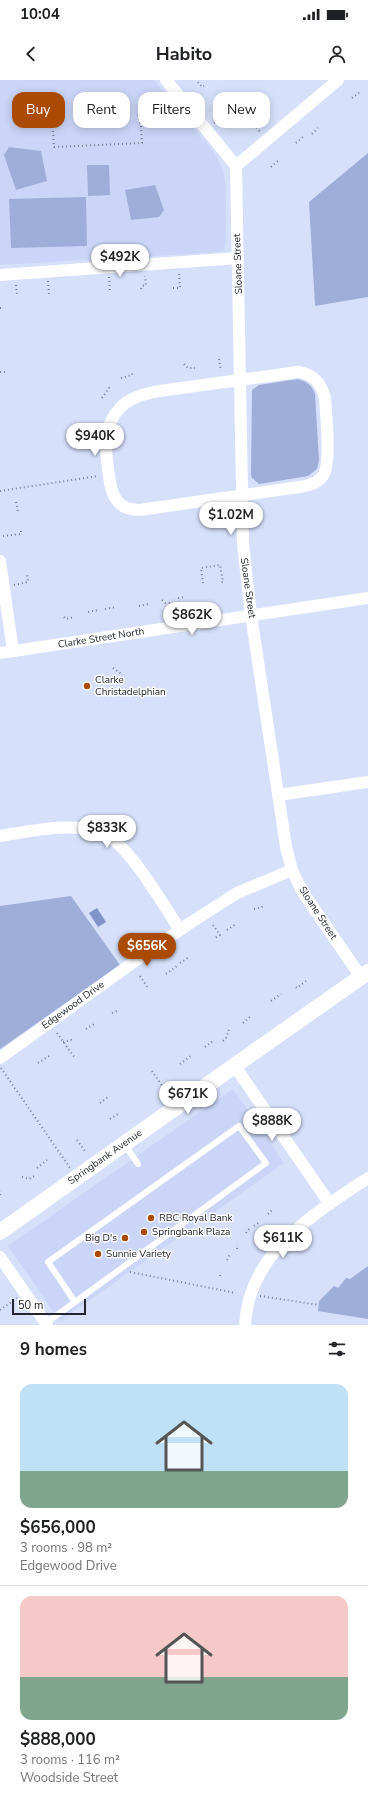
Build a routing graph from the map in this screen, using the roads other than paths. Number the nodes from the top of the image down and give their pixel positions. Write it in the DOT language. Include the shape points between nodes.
graph roads {
  1 [pos="166,80"];
  2 [pos="338,80"];
  3 [pos="236,166"];
  4 [pos="238,258"];
  5 [pos="0,275"];
  6 [pos="240,379"];
  7 [pos="242,495"];
  8 [pos="0,561"];
  9 [pos="368,598"];
  10 [pos="251,615"];
  11 [pos="13,651"];
  12 [pos="0,653"];
  13 [pos="368,782"];
  14 [pos="278,795"];
  15 [pos="0,836"];
  16 [pos="292,870"];
  17 [pos="180,930"];
  18 [pos="365,975"];
  19 [pos="0,1058"];
  20 [pos="234,1065"];
  21 [pos="124,1143"];
  22 [pos="138,1164"];
  23 [pos="368,1178"];
  24 [pos="330,1204"];
  25 [pos="0,1232"];
  26 [pos="0,1257"];
  27 [pos="75,1302"];
  28 [pos="46,1324"];
  29 [pos="245,1325"];
  1 -- 3 [label="street"];
  2 -- 3 [label="street"];
  3 -- 4 [label="street, Sloane Street"];
  4 -- 5 [label="street"];
  4 -- 6 [label="street, Sloane Street"];
  6 -- 7 [label="street, Sloane Street"];
  6 -- 7 [label="street" via="298,372 313,376 323,390 325,398 327,451 326,470 322,478 316,482 285,490"];
  6 -- 7 [label="street" via="143,394 129,400 114,416 106,431 106,450 111,488 122,506 130,509 155,508"];
  7 -- 10 [label="street, Sloane Street" via="243,544"];
  8 -- 11 [label="street"];
  9 -- 10 [label="street, Clarke Street North"];
  10 -- 11 [label="street, Clarke Street North"];
  10 -- 14 [label="street, Sloane Street"];
  11 -- 12 [label="street, Clarke Street North"];
  13 -- 14 [label="street"];
  14 -- 16 [label="street, Sloane Street"];
  15 -- 17 [label="street" via="68,827 108,835 126,851"];
  16 -- 17 [label="street, Edgewood Drive" via="237,893"];
  16 -- 18 [label="street, Sloane Street" via="306,899"];
  17 -- 19 [label="street, Edgewood Drive"];
  18 -- 20 [label="main road, Springbank Avenue"];
  20 -- 21 [label="main road, Springbank Avenue"];
  20 -- 24 [label="street"];
  21 -- 22 [label="lane"];
  21 -- 25 [label="main road, Springbank Avenue"];
  23 -- 24 [label="street"];
  24 -- 29 [label="street" via="280,1245 259,1274 251,1294"];
  26 -- 28 [label="street"];
  27 -- 27 [label="lane" via="266,1163 239,1126 48,1262"];
  27 -- 28 [label="lane"];
}
